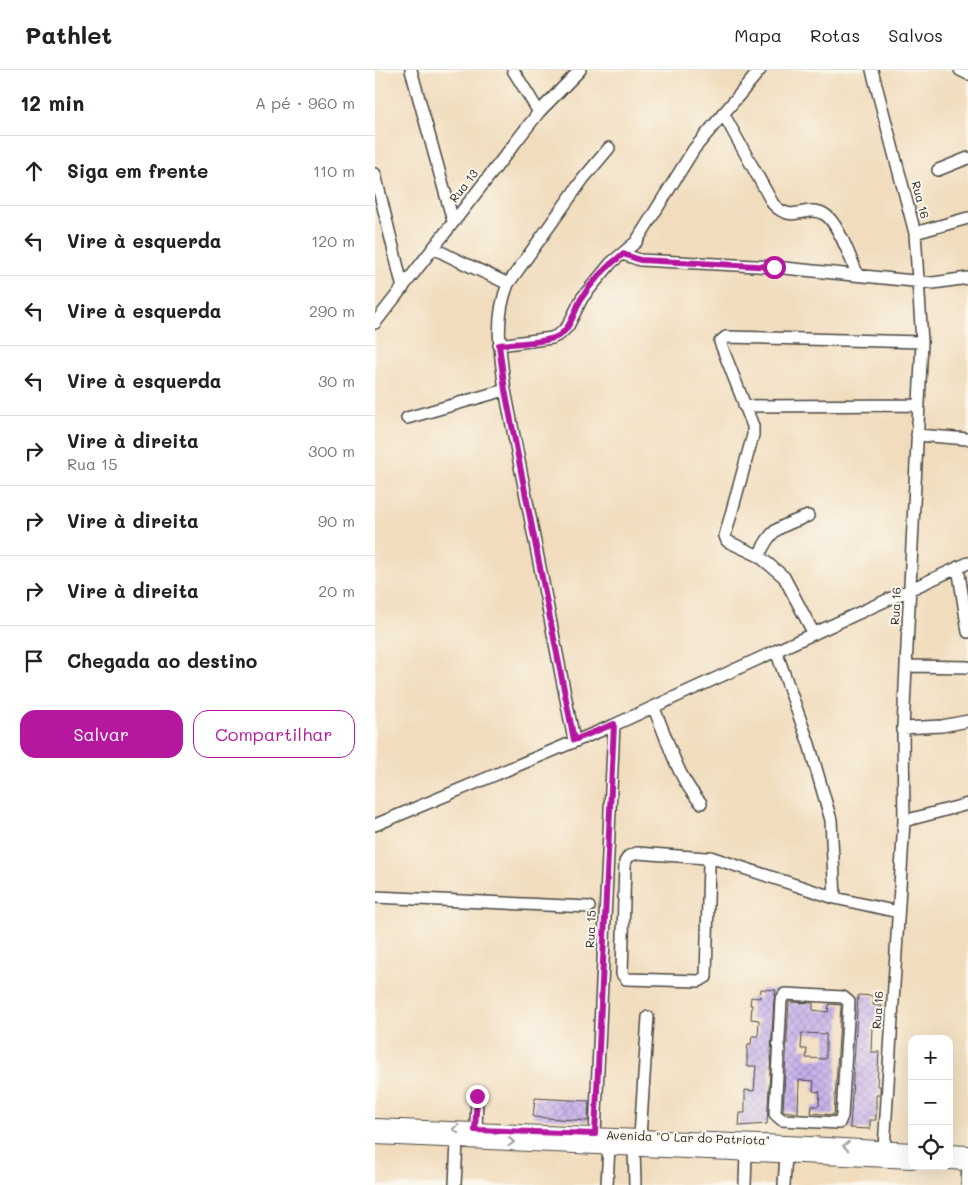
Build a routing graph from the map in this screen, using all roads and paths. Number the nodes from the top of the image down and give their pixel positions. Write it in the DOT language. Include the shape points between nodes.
graph roads {
  1 [pos="411,70"];
  2 [pos="513,70"];
  3 [pos="580,70"];
  4 [pos="760,70"];
  5 [pos="872,70"];
  6 [pos="960,70"];
  7 [pos="968,74"];
  8 [pos="539,112"];
  9 [pos="723,113"];
  10 [pos="609,148"];
  11 [pos="968,158"];
  12 [pos="938,170"];
  13 [pos="375,174"];
  14 [pos="968,218"];
  15 [pos="453,221"];
  16 [pos="915,233"];
  17 [pos="434,248"];
  18 [pos="623,254"];
  19 [pos="858,276"];
  20 [pos="968,278"];
  21 [pos="919,281"];
  22 [pos="508,284"];
  23 [pos="403,288"];
  24 [pos="375,323"];
  25 [pos="922,342"];
  26 [pos="499,345"];
  27 [pos="505,390"];
  28 [pos="919,405"];
  29 [pos="744,406"];
  30 [pos="407,418"];
  31 [pos="917,435"];
  32 [pos="968,439"];
  33 [pos="807,516"];
  34 [pos="759,556"];
  35 [pos="963,565"];
  36 [pos="910,589"];
  37 [pos="968,632"];
  38 [pos="815,634"];
  39 [pos="776,651"];
  40 [pos="906,666"];
  41 [pos="968,668"];
  42 [pos="653,707"];
  43 [pos="968,721"];
  44 [pos="614,724"];
  45 [pos="903,728"];
  46 [pos="574,740"];
  47 [pos="701,803"];
  48 [pos="968,804"];
  49 [pos="904,821"];
  50 [pos="375,825"];
  51 [pos="710,857"];
  52 [pos="375,897"];
  53 [pos="835,898"];
  54 [pos="624,899"];
  55 [pos="607,900"];
  56 [pos="589,907"];
  57 [pos="898,912"];
  58 [pos="649,1017"];
  59 [pos="477,1096"];
  60 [pos="810,1122"];
  61 [pos="375,1126"];
  62 [pos="475,1130"];
  63 [pos="595,1134"];
  64 [pos="375,1137"];
  65 [pos="457,1140"];
  66 [pos="637,1142"];
  67 [pos="809,1144"];
  68 [pos="609,1146"];
  69 [pos="884,1149"];
  70 [pos="908,1150"];
  71 [pos="953,1152"];
  72 [pos="747,1153"];
  73 [pos="968,1153"];
  74 [pos="785,1155"];
  75 [pos="908,1160"];
  76 [pos="953,1162"];
  77 [pos="968,1163"];
  78 [pos="455,1185"];
  79 [pos="607,1185"];
  80 [pos="635,1185"];
  81 [pos="745,1185"];
  82 [pos="785,1185"];
  83 [pos="967,1185"];
  1 -- 15 [label="street"];
  2 -- 8 [label="street"];
  3 -- 8 [label="street, Rua 13"];
  4 -- 9 [label="street"];
  5 -- 16 [label="street, Rua 16"];
  6 -- 7 [label="street"];
  8 -- 15 [label="street, Rua 13"];
  9 -- 18 [label="street" via="694,149 636,242"];
  9 -- 19 [label="street" via="773,204 784,213 793,215 825,214 834,225"];
  10 -- 22 [label="street" via="583,178"];
  11 -- 12 [label="street"];
  13 -- 23 [label="street"];
  14 -- 16 [label="street"];
  15 -- 17 [label="street, Rua 13"];
  16 -- 21 [label="street, Rua 16"];
  17 -- 22 [label="street"];
  17 -- 23 [label="street, Rua 13"];
  18 -- 19 [label="street" via="640,260 774,267"];
  18 -- 26 [label="street" via="599,276 561,334"];
  19 -- 21 [label="street"];
  20 -- 21 [label="street" via="933,283"];
  21 -- 25 [label="street, Rua 16"];
  22 -- 26 [label="street" via="500,303"];
  23 -- 24 [label="street, Rua 13"];
  25 -- 28 [label="street, Rua 16"];
  25 -- 29 [label="street" via="723,338 721,347"];
  26 -- 27 [label="street"];
  27 -- 30 [label="street"];
  27 -- 46 [label="street"];
  28 -- 29 [label="street"];
  28 -- 31 [label="street, Rua 16"];
  29 -- 34 [label="street" via="753,426 753,435 725,536 727,541"];
  31 -- 32 [label="street"];
  31 -- 36 [label="street, Rua 16"];
  33 -- 34 [label="street" via="772,532"];
  34 -- 38 [label="street" via="784,577"];
  35 -- 36 [label="street"];
  35 -- 37 [label="street"];
  36 -- 38 [label="street"];
  36 -- 40 [label="street, Rua 16"];
  38 -- 39 [label="street"];
  39 -- 42 [label="street"];
  39 -- 53 [label="street" via="809,744 831,820"];
  40 -- 41 [label="street"];
  40 -- 45 [label="street, Rua 16"];
  42 -- 44 [label="street"];
  42 -- 47 [label="street" via="677,769"];
  43 -- 45 [label="street"];
  44 -- 46 [label="street"];
  44 -- 55 [label="street, Rua 15"];
  45 -- 49 [label="street, Rua 16"];
  46 -- 50 [label="street"];
  48 -- 49 [label="street"];
  49 -- 57 [label="street, Rua 16"];
  51 -- 53 [label="street"];
  52 -- 56 [label="street"];
  53 -- 57 [label="street"];
  54 -- 54 [label="street" via="621,968 626,980 692,983 706,977 710,870 706,858 637,852 625,862"];
  54 -- 55 [label="street"];
  55 -- 63 [label="street, Rua 15"];
  57 -- 69 [label="street, Rua 16"];
  58 -- 66 [label="street"];
  59 -- 62 [label="street"];
  60 -- 60 [label="street" via="782,1120 777,1118 774,1110 781,1000 785,994 843,997 849,1002 841,1120 836,1124"];
  60 -- 67 [label="street"];
  62 -- 61 [label="main road, Avenida \"O Lar do Patriota\", one-way"];
  62 -- 63 [label="main road, Avenida \"O Lar do Patriota\""];
  63 -- 66 [label="main road, Avenida \"O Lar do Patriota\""];
  64 -- 65 [label="main road, Avenida \"O Lar do Patriota\""];
  65 -- 68 [label="main road, Avenida \"O Lar do Patriota\", one-way"];
  65 -- 78 [label="street"];
  66 -- 67 [label="main road, Avenida \"O Lar do Patriota\""];
  66 -- 68 [label="main road, Avenida \"O Lar do Patriota\""];
  66 -- 72 [label="main road, Avenida \"O Lar do Patriota\""];
  66 -- 80 [label="street"];
  69 -- 67 [label="main road, Avenida \"O Lar do Patriota\", one-way"];
  68 -- 79 [label="street"];
  69 -- 70 [label="main road, Avenida \"O Lar do Patriota\""];
  71 -- 73 [label="main road"];
  72 -- 74 [label="main road, Avenida \"O Lar do Patriota\""];
  72 -- 81 [label="street"];
  74 -- 75 [label="main road, Avenida \"O Lar do Patriota\""];
  74 -- 82 [label="street"];
  76 -- 77 [label="main road"];
  77 -- 83 [label="street"];
}
